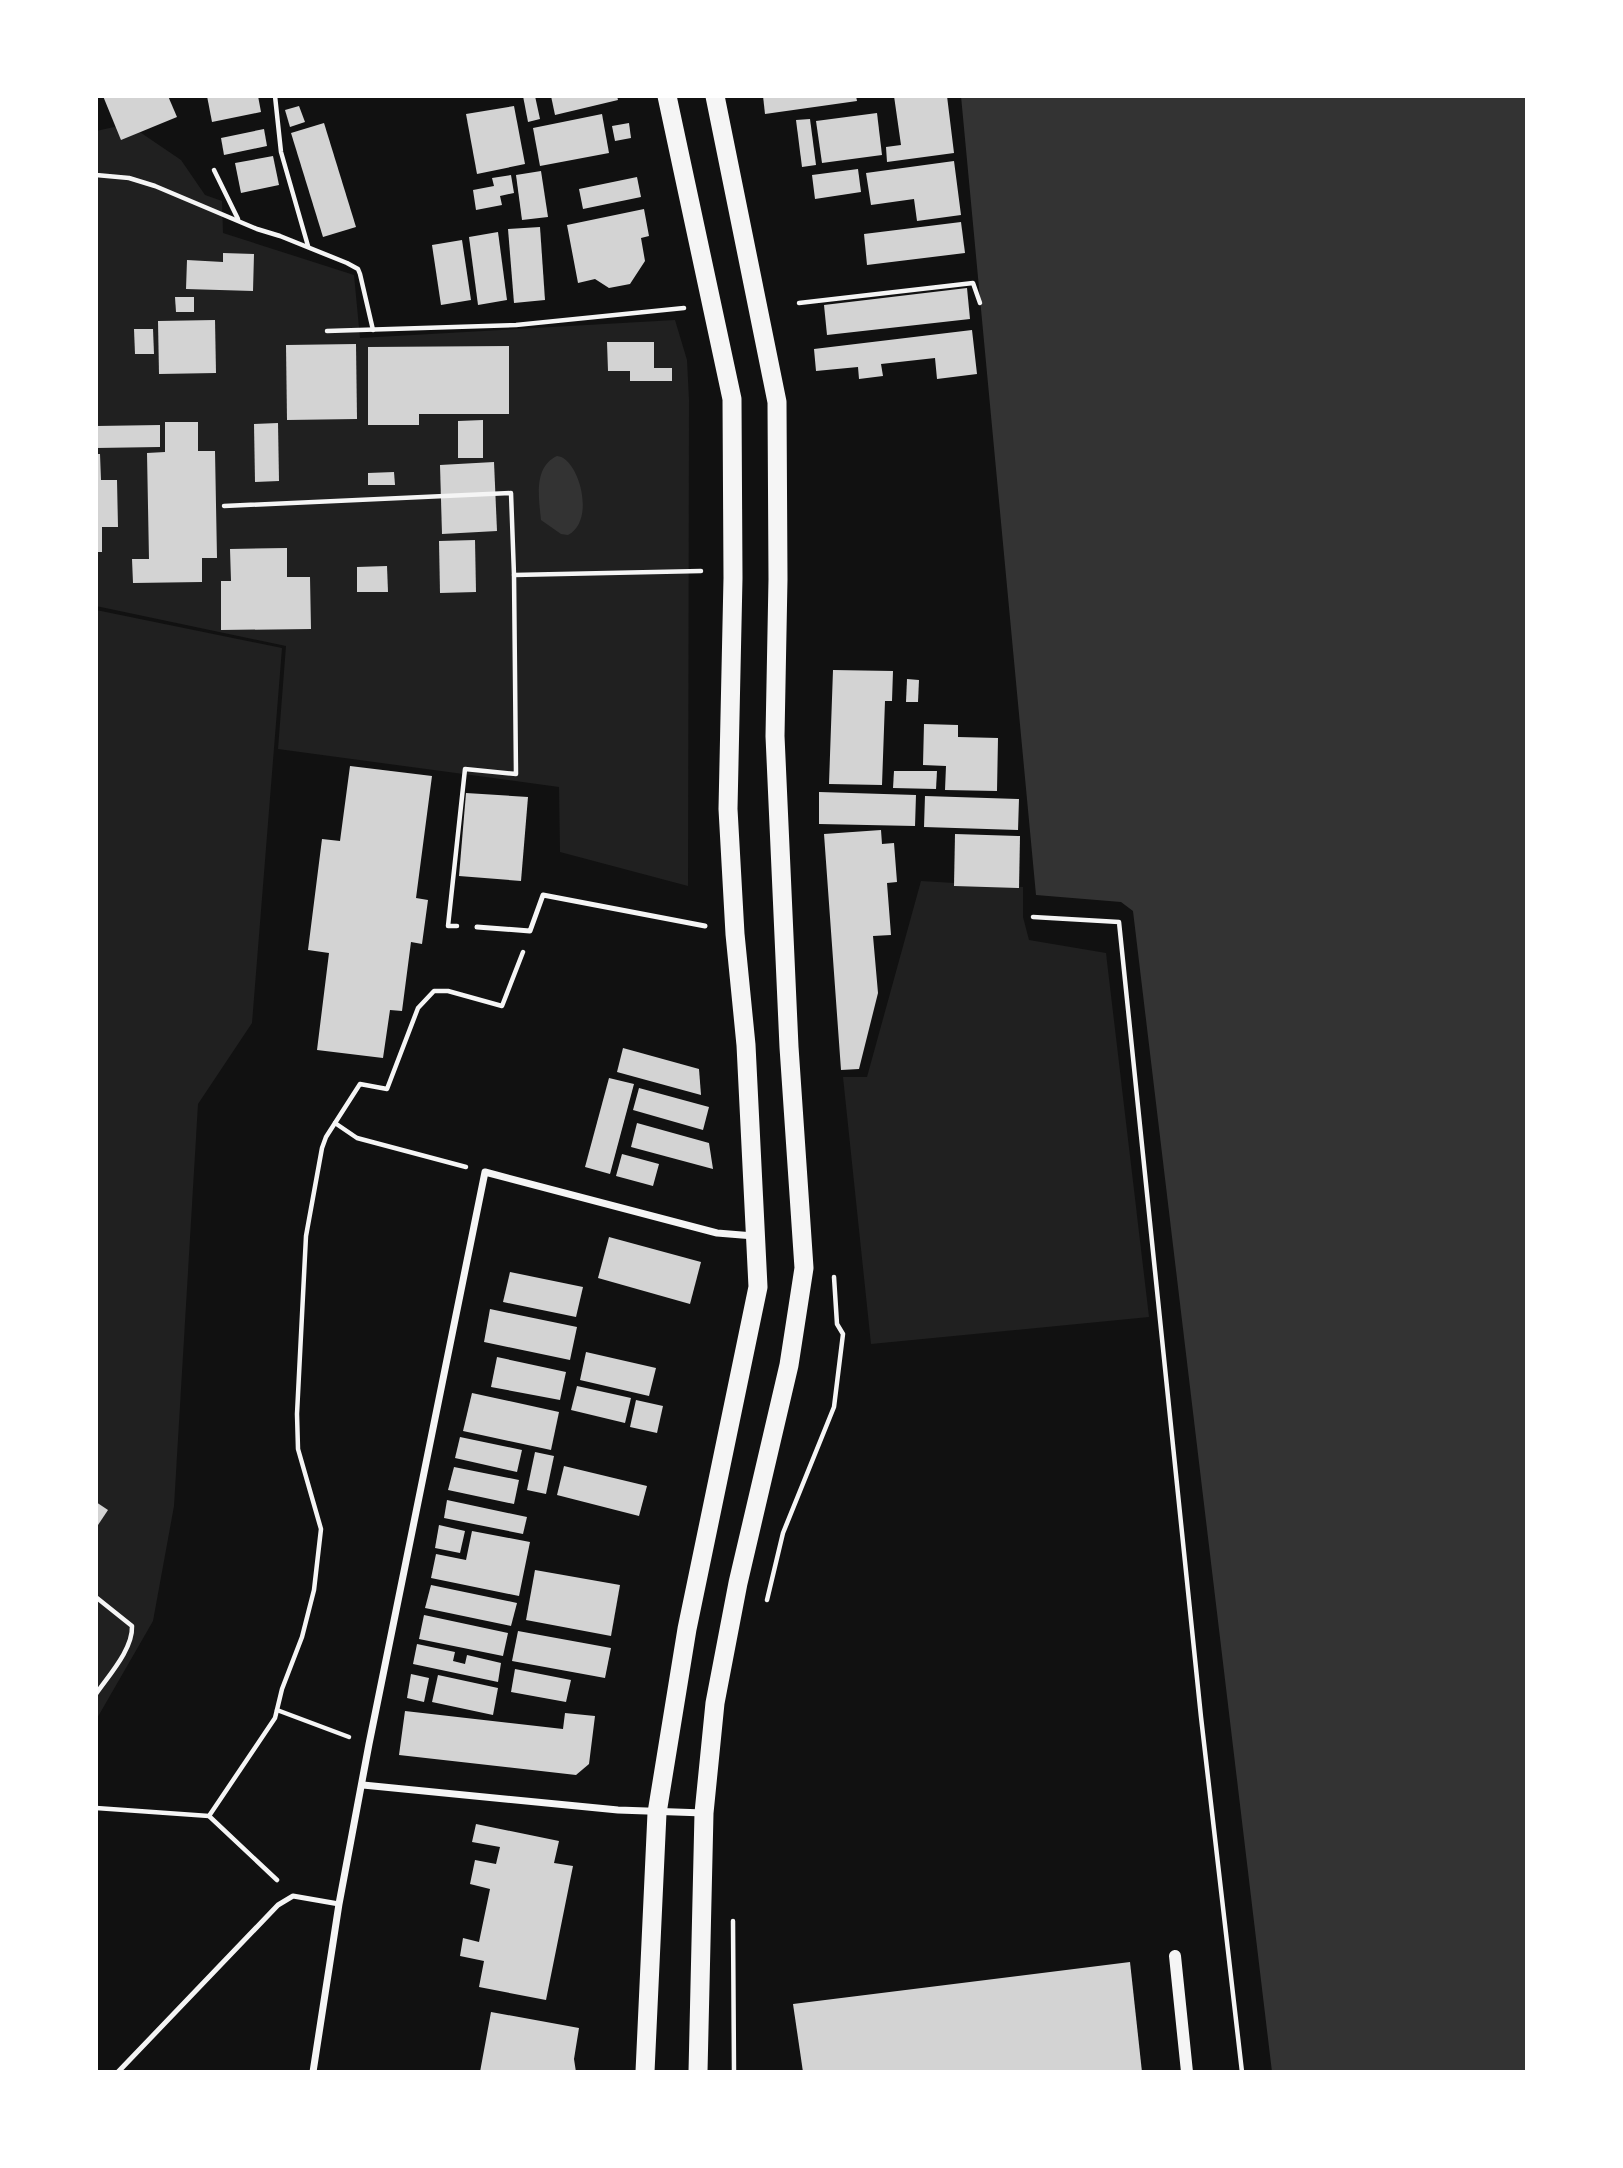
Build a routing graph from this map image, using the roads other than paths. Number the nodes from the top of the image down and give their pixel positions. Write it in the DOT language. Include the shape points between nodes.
graph roads {
  1 [pos="667,96"];
  2 [pos="715,96"];
  3 [pos="705,926"];
  4 [pos="477,927"];
  5 [pos="754,1236"];
  6 [pos="363,1785"];
  7 [pos="657,1813"];
  8 [pos="704,1813"];
  9 [pos="339,1904"];
  10 [pos="1175,1956"];
  11 [pos="118,2072"];
  12 [pos="313,2072"];
  13 [pos="645,2072"];
  14 [pos="698,2072"];
  15 [pos="1187,2072"];
  1 -- 5 [label="highway" via="732,399 728,809 746,1045"];
  2 -- 8 [label="highway" via="777,402 775,736 804,1268 789,1365 715,1703"];
  3 -- 4 [label="lane" via="543,895 530,931"];
  5 -- 6 [label="street" via="717,1233 485,1172"];
  5 -- 7 [label="highway" via="758,1287 687,1629"];
  6 -- 7 [label="street"];
  6 -- 9 [label="street"];
  7 -- 8 [label="street"];
  7 -- 13 [label="highway"];
  8 -- 14 [label="highway"];
  9 -- 11 [label="lane" via="293,1896 278,1905"];
  9 -- 12 [label="street"];
  10 -- 15 [label="street"];
}
